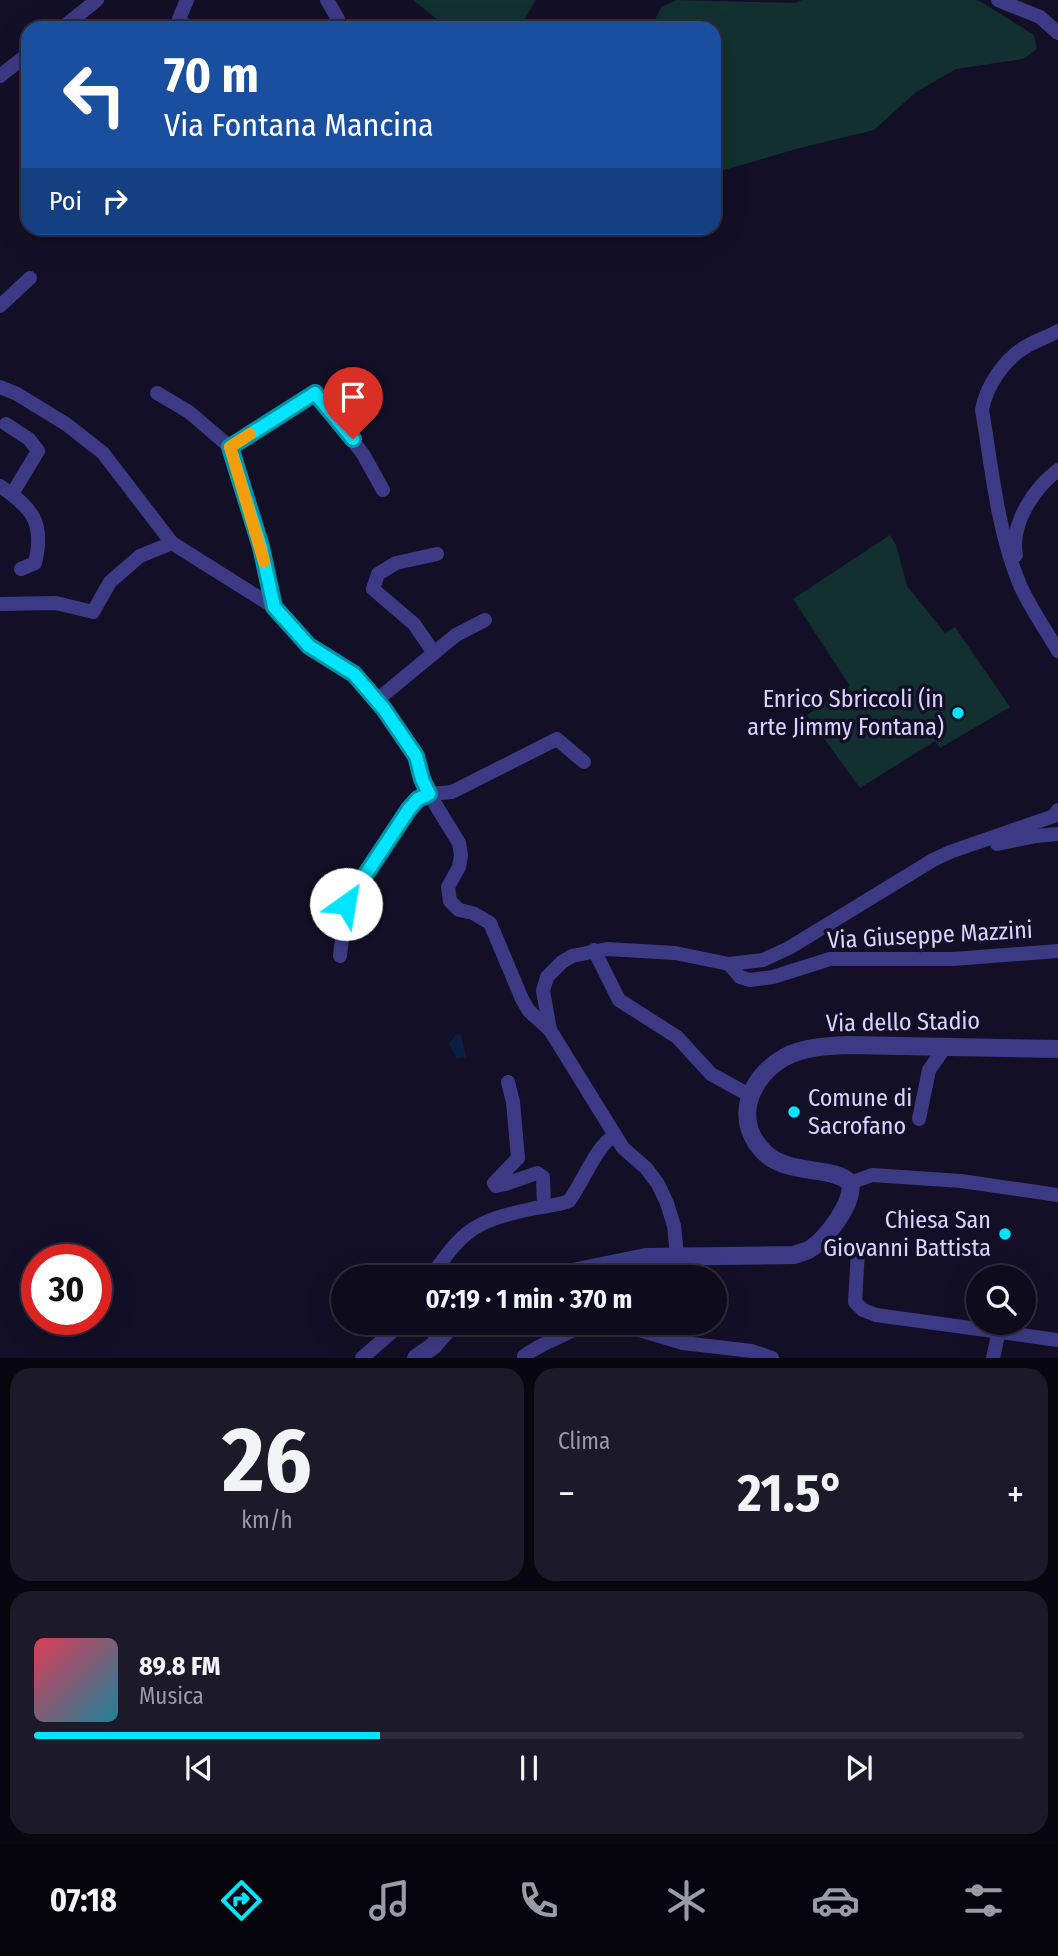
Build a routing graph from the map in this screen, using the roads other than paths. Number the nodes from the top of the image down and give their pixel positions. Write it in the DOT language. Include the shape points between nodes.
graph roads {
  1 [pos="97,0"];
  2 [pos="187,0"];
  3 [pos="327,0"];
  4 [pos="998,0"];
  5 [pos="71,21"];
  6 [pos="181,21"];
  7 [pos="338,21"];
  8 [pos="1058,33"];
  9 [pos="21,60"];
  10 [pos="0,76"];
  11 [pos="30,278"];
  12 [pos="0,306"];
  13 [pos="1058,331"];
  14 [pos="0,387"];
  15 [pos="157,393"];
  16 [pos="6,424"];
  17 [pos="230,447"];
  18 [pos="1058,470"];
  19 [pos="6,490"];
  20 [pos="383,490"];
  21 [pos="172,542"];
  22 [pos="437,554"];
  23 [pos="21,569"];
  24 [pos="1021,587"];
  25 [pos="0,604"];
  26 [pos="274,607"];
  27 [pos="485,620"];
  28 [pos="1058,652"];
  29 [pos="435,653"];
  30 [pos="377,701"];
  31 [pos="584,762"];
  32 [pos="429,794"];
  33 [pos="1058,810"];
  34 [pos="1058,834"];
  35 [pos="950,852"];
  36 [pos="594,950"];
  37 [pos="1058,950"];
  38 [pos="340,956"];
  39 [pos="729,964"];
  40 [pos="550,1030"];
  41 [pos="946,1045"];
  42 [pos="1058,1049"];
  43 [pos="508,1082"];
  44 [pos="749,1095"];
  45 [pos="919,1119"];
  46 [pos="615,1135"];
  47 [pos="850,1183"];
  48 [pos="1055,1195"];
  49 [pos="544,1206"];
  50 [pos="858,1250"];
  51 [pos="677,1258"];
  52 [pos="439,1265"];
  53 [pos="607,1265"];
  54 [pos="677,1265"];
  55 [pos="966,1327"];
  56 [pos="388,1335"];
  57 [pos="443,1335"];
  58 [pos="566,1335"];
  59 [pos="652,1335"];
  60 [pos="998,1335"];
  61 [pos="1025,1335"];
  62 [pos="1058,1340"];
  63 [pos="715,1352"];
  64 [pos="746,1354"];
  65 [pos="524,1356"];
  66 [pos="362,1357"];
  67 [pos="416,1357"];
  68 [pos="772,1357"];
  69 [pos="993,1357"];
  1 -- 5 [label="street"];
  2 -- 6 [label="street"];
  3 -- 7 [label="street"];
  4 -- 8 [label="street" via="1040,17"];
  9 -- 10 [label="street"];
  11 -- 12 [label="street"];
  13 -- 24 [label="street" via="1017,352 984,395 982,410 1003,534"];
  14 -- 21 [label="street" via="66,424 103,453"];
  15 -- 17 [label="street" via="189,412"];
  16 -- 19 [label="street" via="38,451"];
  17 -- 20 [label="street" via="315,393 363,454"];
  17 -- 26 [label="street"];
  18 -- 24 [label="street" via="1045,480 1017,524 1014,544"];
  19 -- 23 [label="street" via="29,509 40,533 35,563"];
  21 -- 25 [label="street" via="139,556 110,582 93,612 56,603"];
  21 -- 26 [label="street"];
  22 -- 29 [label="street" via="396,563 378,574 373,589 414,624"];
  24 -- 28 [label="street"];
  26 -- 30 [label="street" via="309,646 354,674"];
  27 -- 29 [label="street"];
  29 -- 30 [label="street"];
  30 -- 32 [label="street" via="416,756"];
  31 -- 32 [label="street" via="557,739 452,792"];
  32 -- 38 [label="street" via="409,809 346,904"];
  32 -- 40 [label="street" via="459,843 459,867 448,887 450,901 490,923 522,999"];
  33 -- 35 [label="street" via="1054,816"];
  34 -- 35 [label="street"];
  35 -- 39 [label="street" via="789,948 763,960"];
  36 -- 39 [label="street" via="647,950"];
  36 -- 40 [label="street" via="562,961 547,977 543,991"];
  36 -- 44 [label="street" via="619,1000 677,1037 711,1074"];
  37 -- 39 [label="street, Via Giuseppe Mazzini" via="953,959 830,959 750,980 740,977"];
  40 -- 46 [label="street"];
  41 -- 42 [label="street, Via dello Stadio"];
  41 -- 44 [label="street, Via dello Stadio" via="802,1050 773,1065"];
  41 -- 45 [label="street" via="929,1070"];
  43 -- 49 [label="street" via="517,1158 494,1183 506,1184 537,1173 543,1177"];
  44 -- 47 [label="street" via="749,1128 764,1153 788,1167 842,1177"];
  46 -- 49 [label="street" via="602,1142 569,1201"];
  46 -- 51 [label="street" via="658,1184 674,1226"];
  47 -- 48 [label="street" via="872,1175 961,1181"];
  47 -- 51 [label="street" via="852,1194 844,1209 823,1239 809,1250 794,1255"];
  49 -- 52 [label="street" via="486,1220 467,1231"];
  50 -- 55 [label="street" via="855,1302 863,1310"];
  51 -- 53 [label="street" via="646,1257"];
  51 -- 54 [label="street"];
  56 -- 66 [label="street"];
  57 -- 67 [label="street"];
  58 -- 65 [label="street" via="541,1343"];
  59 -- 63 [label="street"];
  60 -- 69 [label="street"];
  61 -- 62 [label="street"];
  63 -- 64 [label="street"];
  64 -- 68 [label="street"];
}
